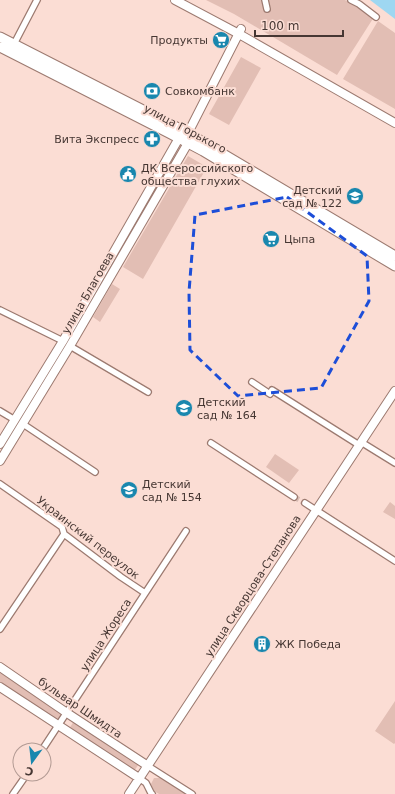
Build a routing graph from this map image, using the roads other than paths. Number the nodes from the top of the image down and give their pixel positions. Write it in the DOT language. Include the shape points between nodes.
graph roads {
  1 [pos="37,0"];
  2 [pos="175,0"];
  3 [pos="187,0"];
  4 [pos="265,0"];
  5 [pos="351,0"];
  6 [pos="267,9"];
  7 [pos="376,18"];
  8 [pos="240,31"];
  9 [pos="0,37"];
  10 [pos="0,46"];
  11 [pos="12,48"];
  12 [pos="395,117"];
  13 [pos="395,123"];
  14 [pos="188,133"];
  15 [pos="179,138"];
  16 [pos="188,143"];
  17 [pos="395,256"];
  18 [pos="395,266"];
  19 [pos="0,310"];
  20 [pos="66,343"];
  21 [pos="252,382"];
  22 [pos="395,390"];
  23 [pos="148,392"];
  24 [pos="0,411"];
  25 [pos="19,422"];
  26 [pos="0,444"];
  27 [pos="211,444"];
  28 [pos="360,444"];
  29 [pos="0,461"];
  30 [pos="395,463"];
  31 [pos="95,472"];
  32 [pos="0,484"];
  33 [pos="294,497"];
  34 [pos="305,503"];
  35 [pos="316,510"];
  36 [pos="186,531"];
  37 [pos="64,534"];
  38 [pos="395,561"];
  39 [pos="145,593"];
  40 [pos="0,629"];
  41 [pos="0,667"];
  42 [pos="0,687"];
  43 [pos="67,713"];
  44 [pos="58,725"];
  45 [pos="47,742"];
  46 [pos="148,766"];
  47 [pos="139,778"];
  48 [pos="21,782"];
  49 [pos="13,794"];
  50 [pos="129,794"];
  51 [pos="152,794"];
  52 [pos="192,794"];
  1 -- 11 [label="street"];
  2 -- 8 [label="main road"];
  3 -- 8 [label="main road"];
  4 -- 6 [label="street"];
  5 -- 7 [label="street"];
  8 -- 12 [label="main road"];
  8 -- 13 [label="main road"];
  8 -- 14 [label="main road"];
  9 -- 11 [label="main road, улица Горького"];
  10 -- 11 [label="main road, улица Горького"];
  11 -- 14 [label="main road, улица Горького"];
  11 -- 15 [label="main road, улица Горького"];
  14 -- 15 [label="main road"];
  14 -- 16 [label="main road"];
  14 -- 17 [label="main road, улица Горького"];
  15 -- 16 [label="main road, улица Горького"];
  15 -- 20 [label="main road, улица Благоева"];
  16 -- 18 [label="main road, улица Горького"];
  16 -- 20 [label="main road, улица Благоева"];
  19 -- 20 [label="street"];
  20 -- 23 [label="street"];
  20 -- 25 [label="main road, улица Благоева"];
  21 -- 28 [label="street" via="270,394 272,390"];
  22 -- 28 [label="main road, улица Скворцова-Степанова"];
  24 -- 25 [label="street"];
  25 -- 26 [label="main road, улица Благоева"];
  25 -- 29 [label="main road, улица Благоева"];
  25 -- 31 [label="street"];
  27 -- 33 [label="street"];
  28 -- 30 [label="street"];
  28 -- 35 [label="main road, улица Скворцова-Степанова"];
  32 -- 37 [label="street, Украинский переулок" via="62,527"];
  34 -- 35 [label="street"];
  35 -- 38 [label="street"];
  35 -- 46 [label="main road, улица Скворцова-Степанова"];
  36 -- 39 [label="street, улица Жореса"];
  37 -- 39 [label="street, Украинский переулок"];
  37 -- 40 [label="street"];
  39 -- 43 [label="street, улица Жореса"];
  41 -- 43 [label="main road, бульвар Шмидта"];
  42 -- 44 [label="main road"];
  43 -- 44 [label="street, улица Жореса"];
  43 -- 46 [label="main road, бульвар Шмидта"];
  44 -- 45 [label="street, улица Жореса"];
  44 -- 47 [label="main road"];
  46 -- 47 [label="main road, улица Скворцова-Степанова"];
  46 -- 52 [label="street"];
  47 -- 50 [label="main road, улица Скворцова-Степанова"];
  47 -- 51 [label="street" via="146,783"];
  48 -- 49 [label="street"];
}
